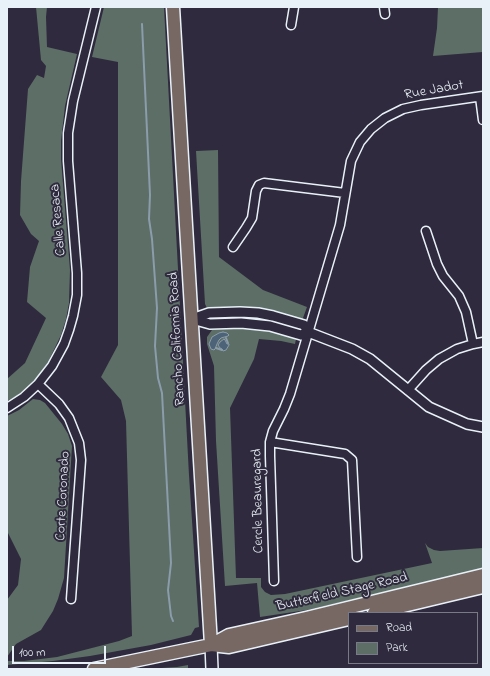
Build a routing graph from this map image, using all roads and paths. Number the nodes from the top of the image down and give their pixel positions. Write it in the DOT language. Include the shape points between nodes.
graph roads {
  1 [pos="96,7"];
  2 [pos="173,7"];
  3 [pos="294,7"];
  4 [pos="291,25"];
  5 [pos="481,96"];
  6 [pos="483,120"];
  7 [pos="345,193"];
  8 [pos="426,231"];
  9 [pos="233,247"];
  10 [pos="192,319"];
  11 [pos="308,332"];
  12 [pos="483,342"];
  13 [pos="473,344"];
  14 [pos="38,384"];
  15 [pos="408,390"];
  16 [pos="7,408"];
  17 [pos="483,427"];
  18 [pos="270,442"];
  19 [pos="357,557"];
  20 [pos="483,575"];
  21 [pos="274,581"];
  22 [pos="483,587"];
  23 [pos="71,599"];
  24 [pos="378,612"];
  25 [pos="348,619"];
  26 [pos="211,645"];
  27 [pos="94,669"];
  28 [pos="212,669"];
  1 -- 14 [label="street, Calle Resaca" via="72,101 68,132 77,273 76,295 64,344"];
  2 -- 10 [label="main road, Rancho California Road"];
  3 -- 4 [label="street"];
  5 -- 6 [label="street"];
  5 -- 7 [label="street, Rue Jadot" via="403,109 385,118 360,142 351,161"];
  7 -- 9 [label="street" via="264,183 259,185 252,218"];
  7 -- 11 [label="street, Rue Jadot" via="340,225"];
  8 -- 13 [label="street" via="436,264 459,296 466,312"];
  10 -- 11 [label="street" via="210,324 241,323 270,326 301,335"];
  10 -- 26 [label="main road, Rancho California Road"];
  11 -- 15 [label="street" via="352,348"];
  11 -- 18 [label="street, Cercle Beauregard" via="290,394"];
  12 -- 13 [label="street"];
  13 -- 15 [label="street" via="439,359"];
  14 -- 16 [label="street, Calle Resaca"];
  14 -- 23 [label="street, Corte Coronado" via="59,404 69,418 79,442 81,460"];
  15 -- 17 [label="street" via="429,407 467,424"];
  18 -- 19 [label="street" via="345,454 352,460"];
  18 -- 21 [label="street, Cercle Beauregard"];
  20 -- 26 [label="main road, Butterfield Stage Road" via="229,634"];
  22 -- 24 [label="main road, Butterfield Stage Road"];
  25 -- 26 [label="main road, Butterfield Stage Road" via="229,647"];
  26 -- 27 [label="main road, Butterfield Stage Road"];
  26 -- 28 [label="main road, Rancho California Road"];
}
